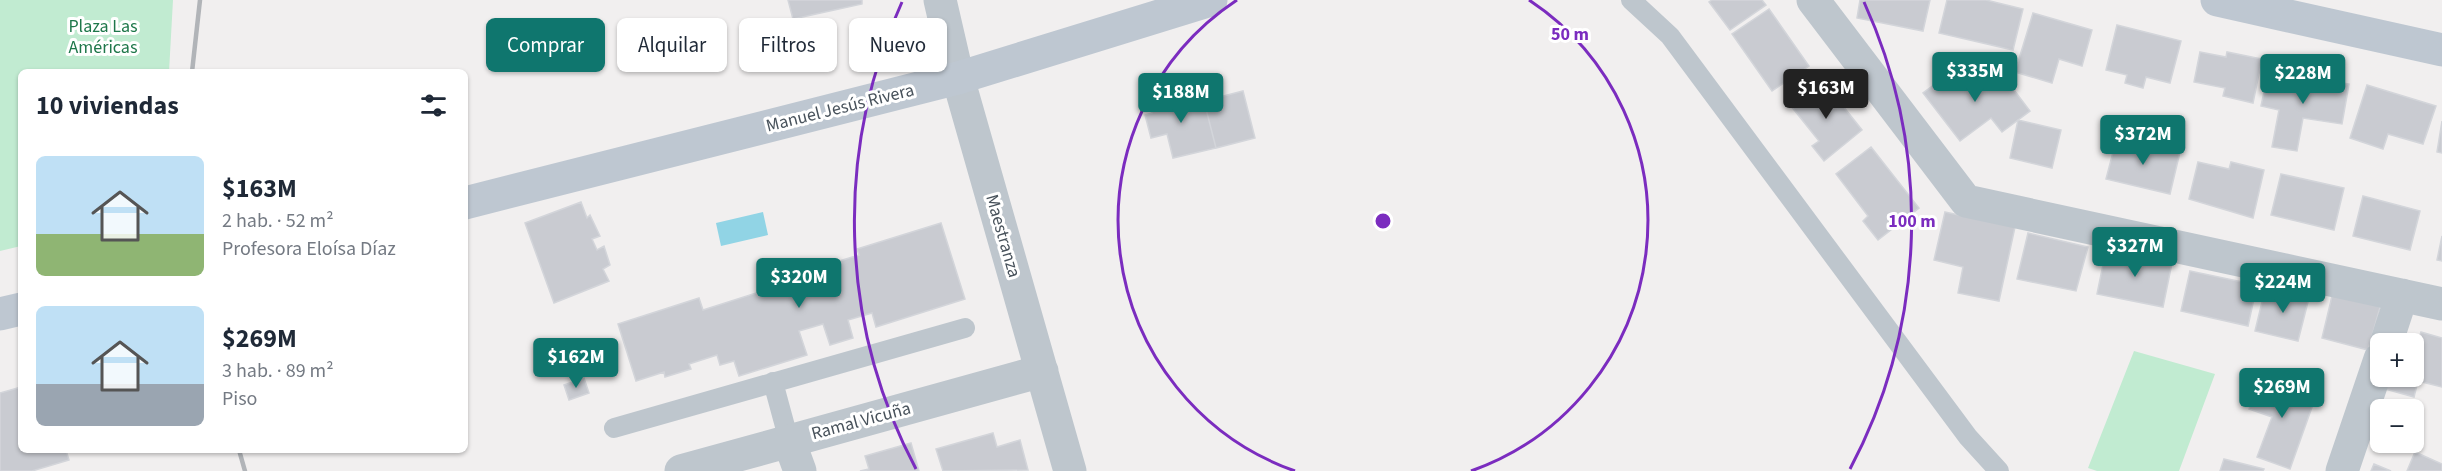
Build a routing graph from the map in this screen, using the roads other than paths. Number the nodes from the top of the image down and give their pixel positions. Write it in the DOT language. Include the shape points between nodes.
graph roads {
  1 [pos="940,0"];
  2 [pos="1211,0"];
  3 [pos="1630,0"];
  4 [pos="1813,0"];
  5 [pos="2217,0"];
  6 [pos="2442,50"];
  7 [pos="958,78"];
  8 [pos="468,202"];
  9 [pos="2402,295"];
  10 [pos="2442,304"];
  11 [pos="18,310"];
  12 [pos="0,314"];
  13 [pos="965,328"];
  14 [pos="2390,333"];
  15 [pos="1042,371"];
  16 [pos="773,382"];
  17 [pos="2370,387"];
  18 [pos="614,428"];
  19 [pos="795,456"];
  20 [pos="681,471"];
  21 [pos="1070,471"];
  22 [pos="1999,471"];
  23 [pos="2342,471"];
  1 -- 7 [label="street, Maestranza"];
  2 -- 7 [label="main road, Manuel Jesús Rivera"];
  3 -- 22 [label="lane" via="1670,36 1968,438"];
  4 -- 9 [label="street" via="1966,201"];
  5 -- 6 [label="main road"];
  7 -- 8 [label="main road, Manuel Jesús Rivera"];
  7 -- 15 [label="street, Maestranza"];
  9 -- 10 [label="street"];
  9 -- 14 [label="street"];
  11 -- 12 [label="main road"];
  13 -- 16 [label="lane"];
  15 -- 19 [label="street, Ramal Vicuña"];
  15 -- 21 [label="street, Maestranza"];
  16 -- 18 [label="lane"];
  16 -- 19 [label="lane"];
  17 -- 23 [label="street"];
  19 -- 20 [label="street, Ramal Vicuña"];
}
